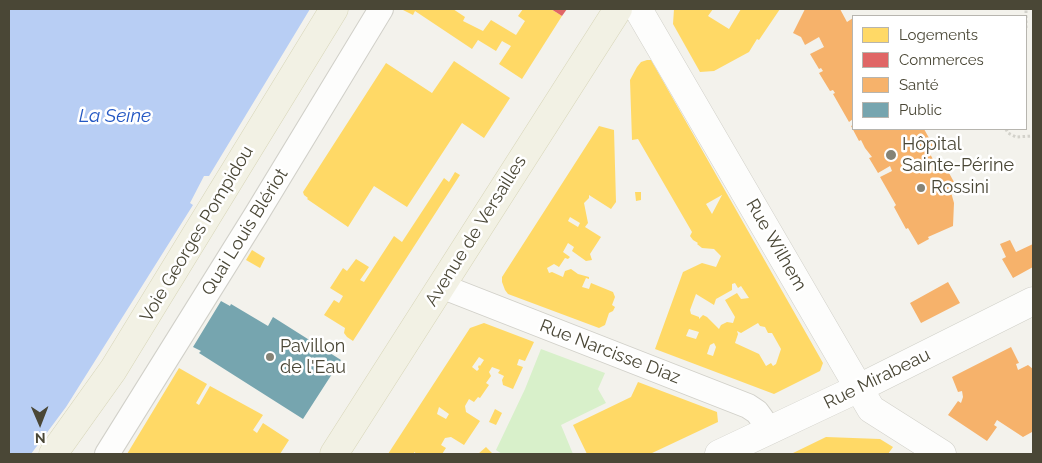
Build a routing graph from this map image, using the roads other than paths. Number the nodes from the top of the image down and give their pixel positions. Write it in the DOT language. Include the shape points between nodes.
graph roads {
  1 [pos="334,9"];
  2 [pos="381,9"];
  3 [pos="618,9"];
  4 [pos="638,9"];
  5 [pos="440,286"];
  6 [pos="1033,301"];
  7 [pos="859,388"];
  8 [pos="770,430"];
  9 [pos="53,454"];
  10 [pos="107,454"];
  11 [pos="334,454"];
  12 [pos="719,454"];
  13 [pos="942,454"];
  1 -- 9 [label="main road, Voie Georges Pompidou" via="114,370"];
  2 -- 10 [label="street, Quai Louis Blériot"];
  3 -- 5 [label="main road, Avenue de Versailles"];
  4 -- 7 [label="street, Rue Wilhem"];
  5 -- 8 [label="street, Rue Narcisse Diaz" via="748,406 757,412"];
  5 -- 11 [label="main road, Avenue de Versailles"];
  6 -- 7 [label="street, Rue Mirabeau"];
  7 -- 8 [label="street, Rue Mirabeau"];
  7 -- 13 [label="street, Rue Wilhem" via="871,409"];
  8 -- 12 [label="street, Rue Mirabeau"];
}
